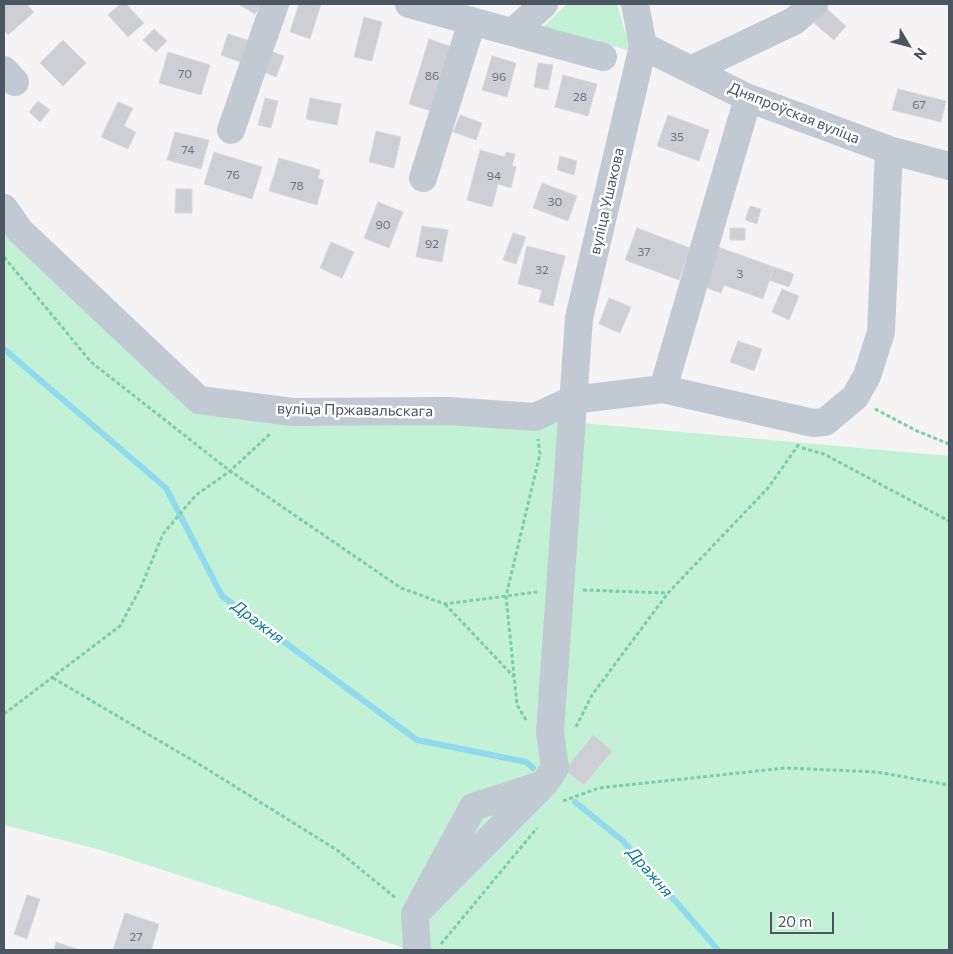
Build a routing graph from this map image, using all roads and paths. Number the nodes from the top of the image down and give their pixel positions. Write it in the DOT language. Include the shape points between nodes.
graph roads {
  1 [pos="276,4"];
  2 [pos="410,4"];
  3 [pos="544,4"];
  4 [pos="635,4"];
  5 [pos="814,4"];
  6 [pos="472,22"];
  7 [pos="514,31"];
  8 [pos="643,46"];
  9 [pos="603,57"];
  10 [pos="693,69"];
  11 [pos="748,98"];
  12 [pos="231,130"];
  13 [pos="889,150"];
  14 [pos="949,166"];
  15 [pos="424,178"];
  16 [pos="4,208"];
  17 [pos="4,257"];
  18 [pos="662,388"];
  19 [pos="855,397"];
  20 [pos="572,400"];
  21 [pos="293,412"];
  22 [pos="535,417"];
  23 [pos="813,423"];
  24 [pos="949,444"];
  25 [pos="797,446"];
  26 [pos="230,471"];
  27 [pos="949,521"];
  28 [pos="560,589"];
  29 [pos="668,593"];
  30 [pos="506,596"];
  31 [pos="444,604"];
  32 [pos="514,677"];
  33 [pos="53,678"];
  34 [pos="4,714"];
  35 [pos="531,729"];
  36 [pos="572,736"];
  37 [pos="949,785"];
  38 [pos="551,793"];
  39 [pos="539,825"];
  40 [pos="415,914"];
  41 [pos="417,950"];
  42 [pos="436,950"];
  1 -- 12 [label="street"];
  2 -- 6 [label="street"];
  3 -- 7 [label="street"];
  4 -- 8 [label="street, вуліца Ушакова"];
  5 -- 10 [label="street" via="794,21"];
  6 -- 7 [label="street"];
  6 -- 15 [label="street"];
  7 -- 9 [label="street"];
  8 -- 10 [label="street, Дняпроўская вуліца"];
  8 -- 20 [label="street, вуліца Ушакова" via="579,318"];
  10 -- 11 [label="street, Дняпроўская вуліца"];
  11 -- 13 [label="street, Дняпроўская вуліца"];
  11 -- 18 [label="street"];
  13 -- 14 [label="street, Дняпроўская вуліца"];
  13 -- 19 [label="street" via="881,332 867,376"];
  16 -- 21 [label="street, вуліца Пржавальскага" via="20,231 199,400"];
  17 -- 26 [label="path" via="91,362"];
  18 -- 20 [label="street, вуліца Пржавальскага"];
  18 -- 23 [label="street"];
  19 -- 23 [label="street" via="825,422"];
  19 -- 24 [label="path" via="917,431"];
  20 -- 22 [label="street, вуліца Пржавальскага"];
  20 -- 28 [label="street, вуліца Ушакова"];
  21 -- 22 [label="street, вуліца Пржавальскага" via="448,411"];
  21 -- 26 [label="path"];
  22 -- 30 [label="path" via="540,454"];
  23 -- 25 [label="path"];
  25 -- 27 [label="path" via="824,454"];
  25 -- 29 [label="path" via="768,488"];
  26 -- 31 [label="path" via="402,588"];
  26 -- 33 [label="path" via="196,496 162,534 120,626"];
  28 -- 29 [label="path"];
  28 -- 30 [label="path"];
  28 -- 38 [label="street, вуліца Ушакова" via="550,732 555,768"];
  29 -- 36 [label="path" via="592,695"];
  30 -- 31 [label="path"];
  30 -- 32 [label="path"];
  31 -- 32 [label="path"];
  32 -- 35 [label="path" via="517,705"];
  33 -- 34 [label="path"];
  33 -- 40 [label="path" via="337,850"];
  37 -- 38 [label="path" via="878,772 785,768"];
  38 -- 40 [label="street" via="473,807"];
  39 -- 42 [label="path"];
  40 -- 41 [label="street"];
}
